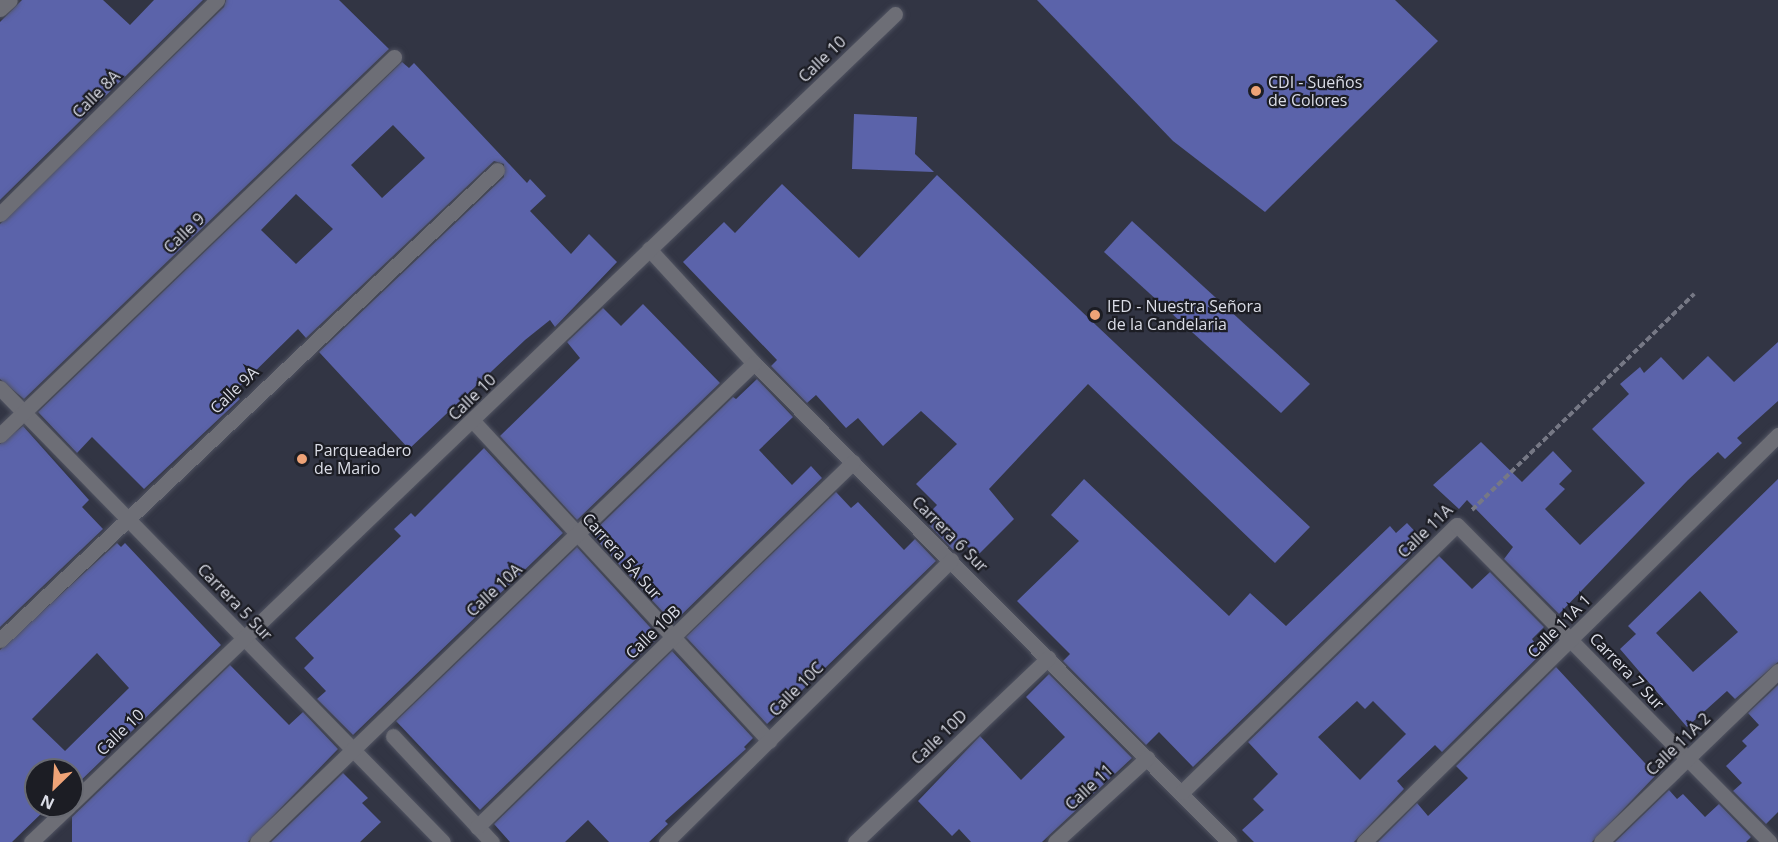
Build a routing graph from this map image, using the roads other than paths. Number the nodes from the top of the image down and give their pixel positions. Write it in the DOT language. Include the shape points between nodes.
graph roads {
  1 [pos="10,0"];
  2 [pos="217,0"];
  3 [pos="0,9"];
  4 [pos="895,14"];
  5 [pos="394,57"];
  6 [pos="497,170"];
  7 [pos="0,214"];
  8 [pos="649,249"];
  9 [pos="754,363"];
  10 [pos="0,388"];
  11 [pos="23,412"];
  12 [pos="473,421"];
  13 [pos="0,435"];
  14 [pos="1778,435"];
  15 [pos="853,462"];
  16 [pos="128,518"];
  17 [pos="1456,525"];
  18 [pos="579,534"];
  19 [pos="951,560"];
  20 [pos="244,638"];
  21 [pos="672,638"];
  22 [pos="0,640"];
  23 [pos="1572,640"];
  24 [pos="1048,658"];
  25 [pos="1778,671"];
  26 [pos="393,736"];
  27 [pos="770,741"];
  28 [pos="355,747"];
  29 [pos="1147,758"];
  30 [pos="1688,760"];
  31 [pos="84,791"];
  32 [pos="1182,792"];
  33 [pos="56,818"];
  34 [pos="477,826"];
  35 [pos="32,842"];
  36 [pos="257,842"];
  37 [pos="444,842"];
  38 [pos="492,842"];
  39 [pos="666,842"];
  40 [pos="855,842"];
  41 [pos="1055,842"];
  42 [pos="1229,842"];
  43 [pos="1364,842"];
  44 [pos="1601,842"];
  45 [pos="1770,842"];
  1 -- 3 [label="street"];
  2 -- 7 [label="street, Calle 8A"];
  4 -- 8 [label="street, Calle 10"];
  5 -- 11 [label="street, Calle 9"];
  6 -- 16 [label="street, Calle 9A"];
  8 -- 9 [label="street, Carrera 6 Sur"];
  8 -- 12 [label="street, Calle 10"];
  9 -- 15 [label="street, Carrera 6 Sur"];
  9 -- 18 [label="street, Calle 10A"];
  10 -- 11 [label="street, Carrera 5 Sur"];
  11 -- 13 [label="street, Calle 9"];
  11 -- 16 [label="street, Carrera 5 Sur"];
  12 -- 18 [label="street, Carrera 5A Sur"];
  12 -- 20 [label="street, Calle 10"];
  14 -- 23 [label="street, Calle 11A 1"];
  15 -- 19 [label="street, Carrera 6 Sur"];
  15 -- 21 [label="street, Calle 10B"];
  16 -- 20 [label="street, Carrera 5 Sur"];
  16 -- 22 [label="street, Calle 9A"];
  17 -- 23 [label="street, Carrera 7 Sur"];
  17 -- 32 [label="street, Calle 11A"];
  18 -- 21 [label="street, Carrera 5A Sur"];
  18 -- 28 [label="street, Calle 10A"];
  19 -- 24 [label="street, Carrera 6 Sur"];
  19 -- 27 [label="street, Calle 10C"];
  20 -- 28 [label="street, Carrera 5 Sur"];
  20 -- 31 [label="street, Calle 10"];
  21 -- 27 [label="street, Carrera 5A Sur"];
  21 -- 34 [label="street, Calle 10B"];
  23 -- 30 [label="street, Carrera 7 Sur"];
  23 -- 43 [label="street, Calle 11A 1"];
  24 -- 29 [label="street, Carrera 6 Sur"];
  24 -- 40 [label="street, Calle 10D"];
  25 -- 30 [label="street, Calle 11A 2"];
  26 -- 34 [label="street"];
  27 -- 39 [label="street, Calle 10C"];
  28 -- 36 [label="street, Calle 10A"];
  28 -- 37 [label="street, Carrera 5 Sur"];
  29 -- 32 [label="street, Carrera 6 Sur"];
  29 -- 41 [label="street, Calle 11"];
  30 -- 44 [label="street, Calle 11A 2"];
  30 -- 45 [label="street, Carrera 7 Sur"];
  32 -- 42 [label="street, Carrera 6 Sur"];
  33 -- 35 [label="street, Calle 10"];
  34 -- 38 [label="street"];
}
